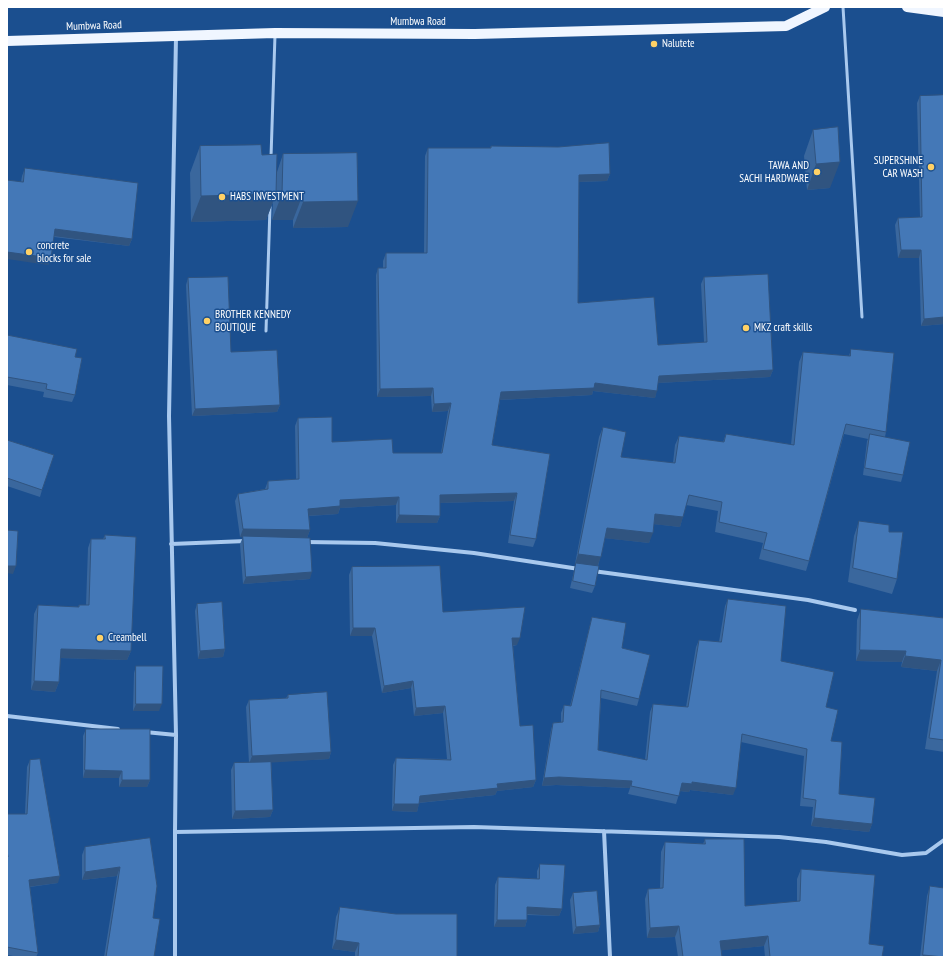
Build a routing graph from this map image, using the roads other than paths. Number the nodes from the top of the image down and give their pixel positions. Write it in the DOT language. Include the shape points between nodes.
graph roads {
  1 [pos="825,7"];
  2 [pos="843,7"];
  3 [pos="907,7"];
  4 [pos="944,12"];
  5 [pos="275,33"];
  6 [pos="176,35"];
  7 [pos="7,40"];
  8 [pos="271,159"];
  9 [pos="270,206"];
  10 [pos="862,318"];
  11 [pos="266,331"];
  12 [pos="250,541"];
  13 [pos="297,542"];
  14 [pos="171,544"];
  15 [pos="582,569"];
  16 [pos="589,570"];
  17 [pos="855,610"];
  18 [pos="7,716"];
  19 [pos="121,730"];
  20 [pos="137,731"];
  21 [pos="176,735"];
  22 [pos="604,831"];
  23 [pos="175,832"];
  24 [pos="944,840"];
  25 [pos="175,957"];
  26 [pos="610,957"];
  1 -- 5 [label="main road, Mumbwa Road" via="786,26 475,34"];
  2 -- 10 [label="lane"];
  3 -- 4 [label="main road"];
  5 -- 6 [label="main road, Mumbwa Road"];
  5 -- 8 [label="lane"];
  6 -- 7 [label="main road, Mumbwa Road"];
  6 -- 14 [label="street" via="169,416"];
  9 -- 11 [label="lane"];
  12 -- 14 [label="street"];
  13 -- 15 [label="street" via="382,544 474,553"];
  14 -- 21 [label="street"];
  16 -- 17 [label="street" via="808,600"];
  18 -- 19 [label="street"];
  20 -- 21 [label="street"];
  21 -- 23 [label="street"];
  22 -- 23 [label="street" via="474,827"];
  22 -- 24 [label="street" via="780,838 826,842 902,855 926,853"];
  22 -- 26 [label="street"];
  23 -- 25 [label="street"];
}
